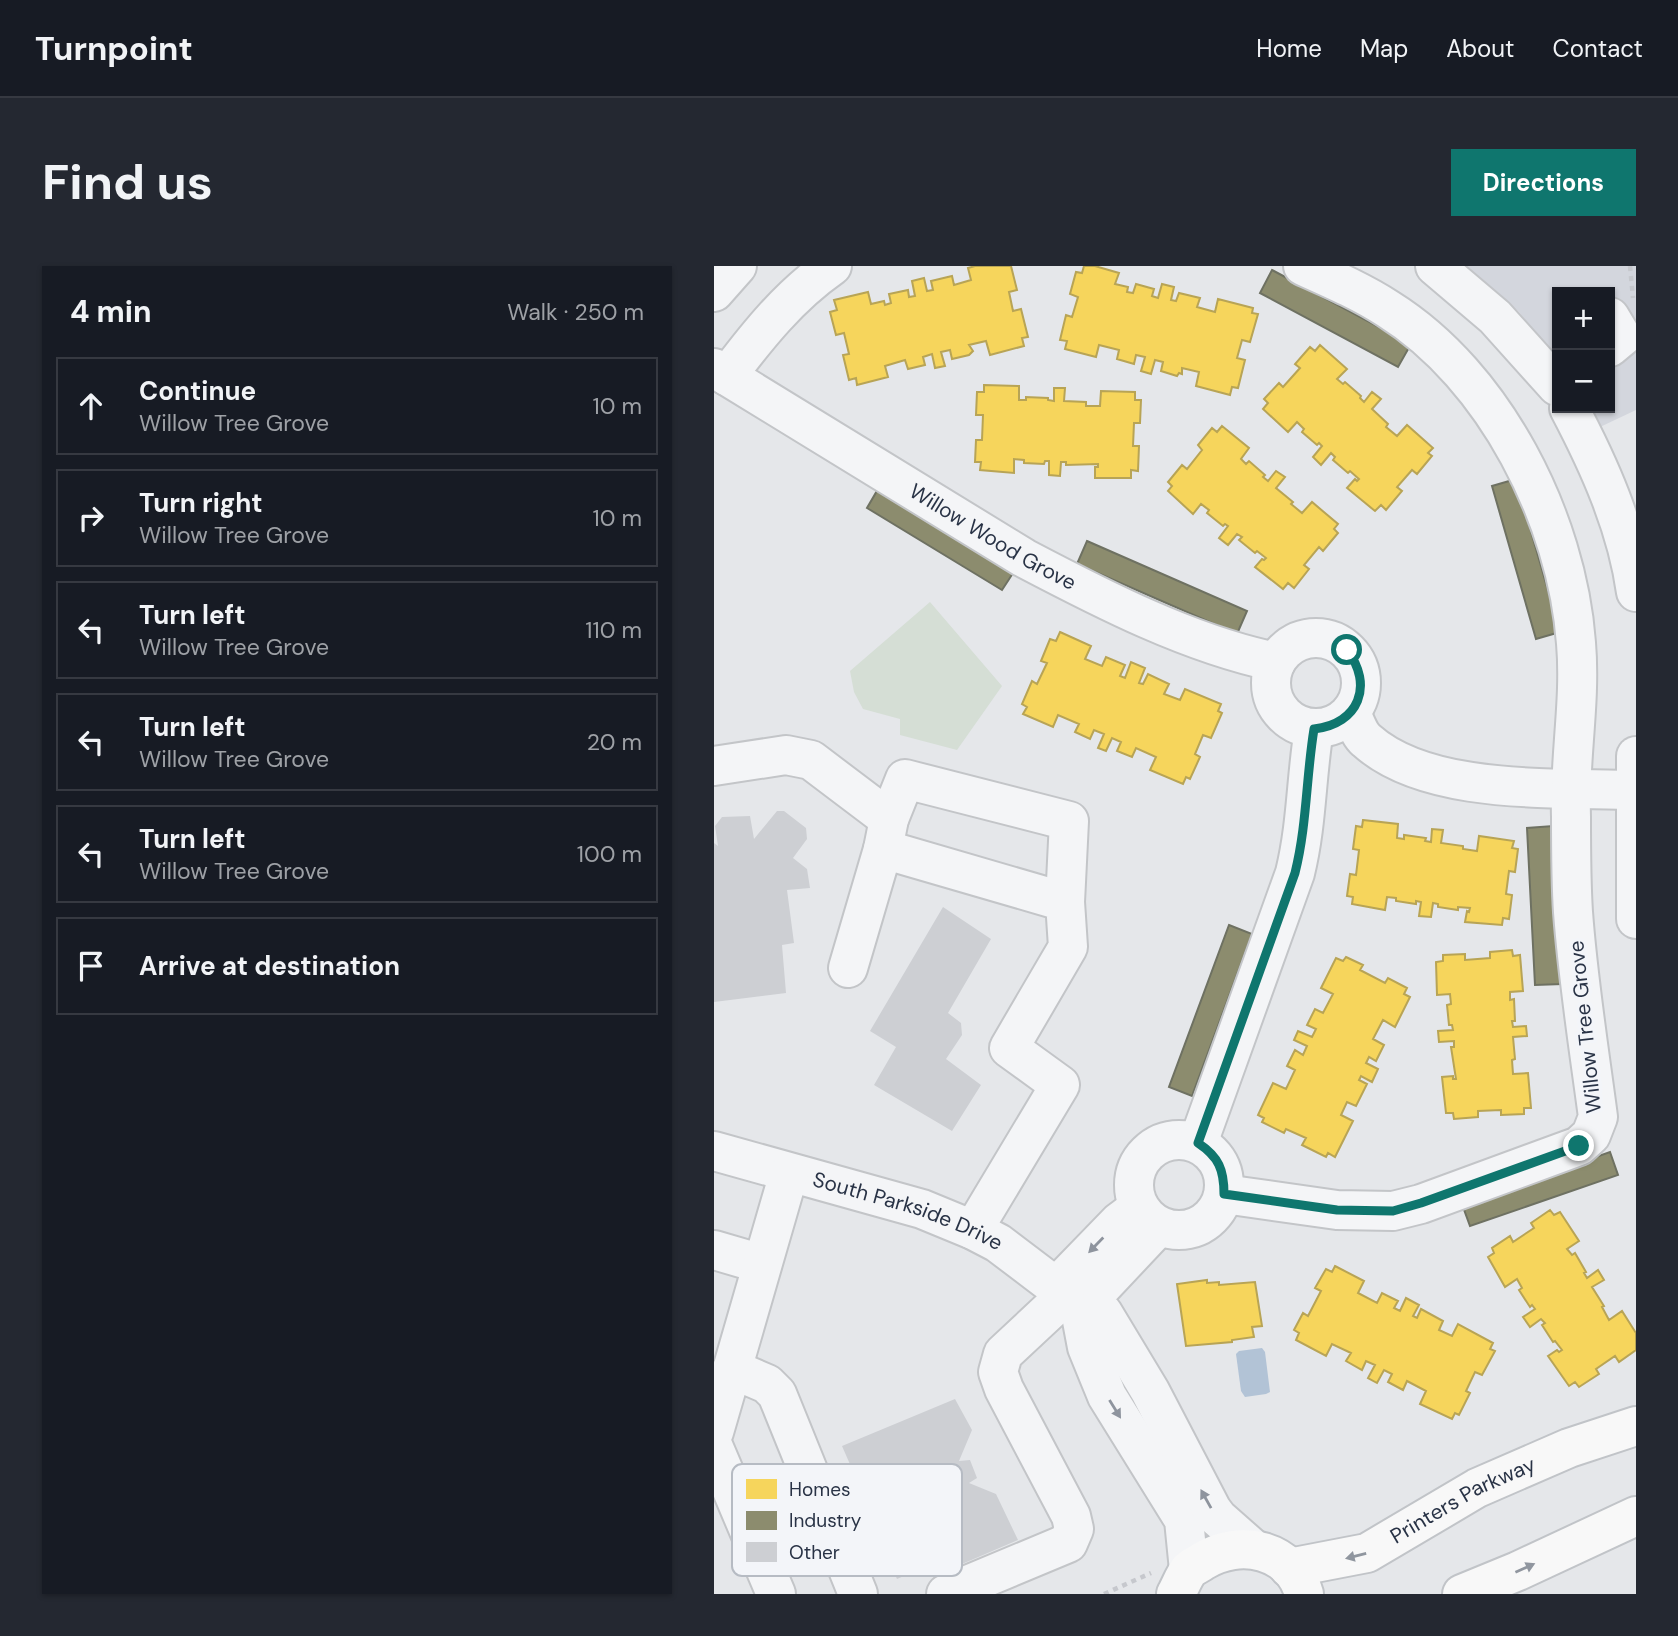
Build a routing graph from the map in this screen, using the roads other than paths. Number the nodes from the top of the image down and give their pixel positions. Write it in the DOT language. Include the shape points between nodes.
graph roads {
  1 [pos="737,266"];
  2 [pos="832,266"];
  3 [pos="1303,266"];
  4 [pos="1435,266"];
  5 [pos="714,292"];
  6 [pos="720,372"];
  7 [pos="1552,380"];
  8 [pos="1571,413"];
  9 [pos="1636,592"];
  10 [pos="1276,662"];
  11 [pos="1351,713"];
  12 [pos="1314,729"];
  13 [pos="714,766"];
  14 [pos="1635,773"];
  15 [pos="1570,787"];
  16 [pos="886,834"];
  17 [pos="1065,902"];
  18 [pos="1636,919"];
  19 [pos="848,968"];
  20 [pos="1198,1143"];
  21 [pos="714,1151"];
  22 [pos="789,1174"];
  23 [pos="1224,1194"];
  24 [pos="1149,1217"];
  25 [pos="973,1230"];
  26 [pos="714,1250"];
  27 [pos="762,1264"];
  28 [pos="1067,1298"];
  29 [pos="732,1369"];
  30 [pos="1636,1426"];
  31 [pos="714,1432"];
  32 [pos="714,1448"];
  33 [pos="805,1464"];
  34 [pos="732,1490"];
  35 [pos="1636,1516"];
  36 [pos="1252,1548"];
  37 [pos="768,1576"];
  38 [pos="851,1576"];
  39 [pos="1297,1581"];
  40 [pos="1183,1582"];
  41 [pos="776,1594"];
  42 [pos="858,1594"];
  43 [pos="946,1594"];
  44 [pos="1462,1594"];
  1 -- 5 [label="street"];
  2 -- 6 [label="street, Willow Wood Grove" via="789,300"];
  3 -- 15 [label="street" via="1389,309 1424,336 1502,424 1524,462 1552,533 1572,608 1577,645"];
  4 -- 7 [label="street" via="1495,317"];
  6 -- 10 [label="street, Willow Wood Grove" via="1035,564 1205,643"];
  8 -- 9 [label="street" via="1614,509"];
  10 -- 11 [label="street" via="1295,643 1308,639 1322,638 1347,650 1360,674 1361,688"];
  10 -- 12 [label="street" via="1271,692 1277,706 1286,718"];
  11 -- 12 [label="street" via="1340,722"];
  11 -- 15 [label="street" via="1365,739 1422,772 1450,779"];
  12 -- 20 [label="street" via="1304,837 1295,873"];
  13 -- 16 [label="street" via="786,755 811,760"];
  14 -- 15 [label="street"];
  14 -- 18 [label="street"];
  15 -- 23 [label="street, Willow Tree Grove" via="1573,911 1598,1117 1591,1135 1579,1146 1393,1211 1337,1210"];
  16 -- 17 [label="street"];
  16 -- 17 [label="street" via="905,779 1069,821"];
  16 -- 19 [label="street"];
  17 -- 25 [label="street" via="1068,947 1010,1048 1060,1086"];
  20 -- 23 [label="street" via="1219,1162"];
  20 -- 24 [label="street" via="1182,1139 1161,1143 1139,1162 1134,1191"];
  21 -- 22 [label="street, South Parkside Drive"];
  22 -- 25 [label="street, South Parkside Drive" via="886,1198"];
  22 -- 27 [label="street"];
  23 -- 24 [label="street" via="1207,1222 1189,1230 1174,1231"];
  24 -- 28 [label="street" via="1119,1222"];
  25 -- 28 [label="street, South Parkside Drive" via="1008,1250"];
  26 -- 27 [label="street"];
  27 -- 29 [label="street"];
  36 -- 28 [label="street, South Parkside Drive, one-way" via="1217,1518 1103,1313"];
  28 -- 40 [label="street, South Parkside Drive, one-way" via="1107,1396 1184,1520"];
  28 -- 43 [label="street" via="1003,1354 998,1372 1074,1529 1068,1543"];
  29 -- 31 [label="street"];
  29 -- 33 [label="street" via="767,1384 777,1394"];
  30 -- 39 [label="main road, Printers Parkway, one-way" via="1569,1448 1477,1488 1367,1553"];
  32 -- 34 [label="street"];
  44 -- 35 [label="main road, one-way"];
  36 -- 39 [label="main road, South Parkside Drive" via="1284,1561"];
  36 -- 40 [label="main road, South Parkside Drive" via="1217,1552"];
  37 -- 41 [label="street"];
  38 -- 42 [label="street"];
}
